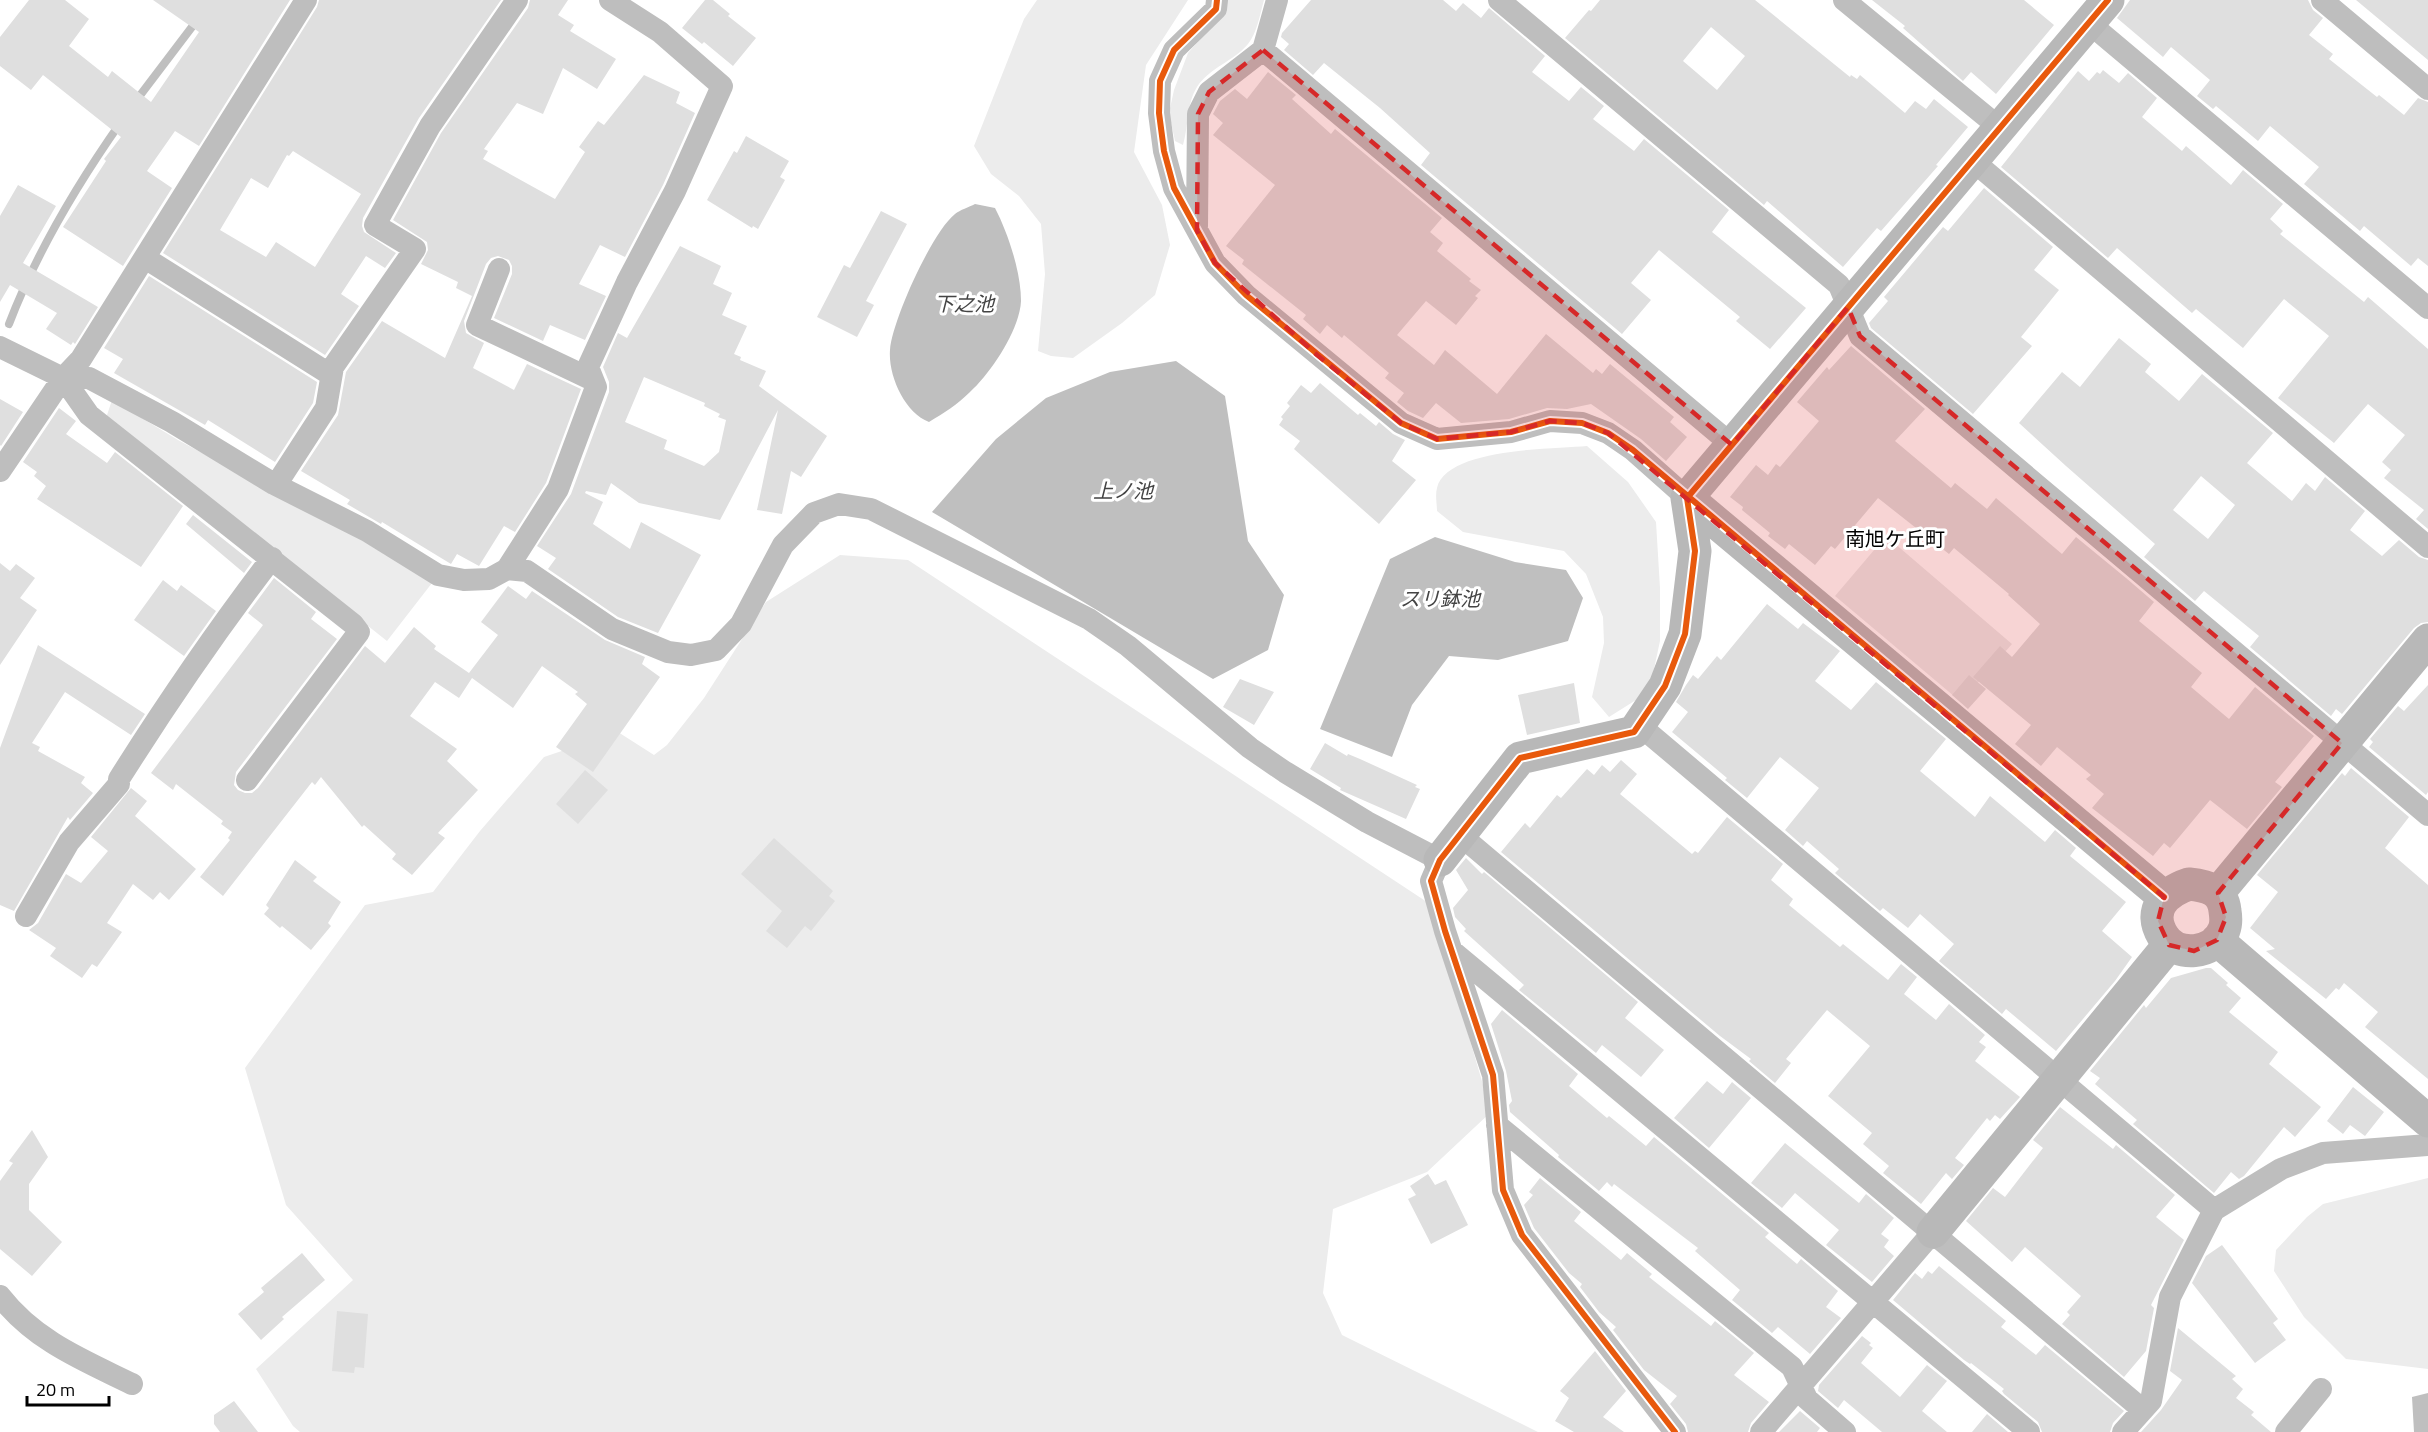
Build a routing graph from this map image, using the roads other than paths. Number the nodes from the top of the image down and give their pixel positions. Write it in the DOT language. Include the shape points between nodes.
graph roads {
  1 [pos="306,0"];
  2 [pos="517,0"];
  3 [pos="610,0"];
  4 [pos="1217,0"];
  5 [pos="1277,0"];
  6 [pos="1499,0"];
  7 [pos="1844,0"];
  8 [pos="2322,0"];
  9 [pos="2095,8"];
  10 [pos="1263,50"];
  11 [pos="2428,89"];
  12 [pos="2000,128"];
  13 [pos="1972,160"];
  14 [pos="1197,231"];
  15 [pos="145,258"];
  16 [pos="498,269"];
  17 [pos="1848,307"];
  18 [pos="2428,308"];
  19 [pos="0,347"];
  20 [pos="332,375"];
  21 [pos="63,378"];
  22 [pos="593,380"];
  23 [pos="1732,445"];
  24 [pos="0,471"];
  25 [pos="276,484"];
  26 [pos="1687,498"];
  27 [pos="2428,547"];
  28 [pos="272,558"];
  29 [pos="507,569"];
  30 [pos="2428,640"];
  31 [pos="1639,725"];
  32 [pos="2342,743"];
  33 [pos="247,780"];
  34 [pos="2428,815"];
  35 [pos="1460,835"];
  36 [pos="1440,861"];
  37 [pos="2218,893"];
  38 [pos="2164,897"];
  39 [pos="26,916"];
  40 [pos="2217,940"];
  41 [pos="2169,945"];
  42 [pos="1452,951"];
  43 [pos="2058,1079"];
  44 [pos="2428,1121"];
  45 [pos="1497,1125"];
  46 [pos="2428,1145"];
  47 [pos="2214,1210"];
  48 [pos="1933,1232"];
  49 [pos="0,1296"];
  50 [pos="1873,1302"];
  51 [pos="132,1384"];
  52 [pos="1801,1386"];
  53 [pos="2321,1389"];
  54 [pos="2143,1410"];
  55 [pos="1675,1432"];
  56 [pos="1761,1432"];
  57 [pos="1845,1432"];
  58 [pos="2029,1432"];
  59 [pos="2122,1432"];
  60 [pos="2286,1432"];
  1 -- 15 [label="street"];
  2 -- 20 [label="street" via="430,126 375,225 415,249 333,367"];
  3 -- 22 [label="street" via="660,32 722,86 588,367"];
  4 -- 14 [label="street" via="1216,9 1174,50 1160,81 1164,152 1174,188"];
  5 -- 10 [label="street"];
  6 -- 17 [label="street" via="1839,285"];
  7 -- 12 [label="street"];
  8 -- 11 [label="street"];
  9 -- 12 [label="street"];
  9 -- 18 [label="street"];
  10 -- 14 [label="street" via="1209,92 1198,114"];
  10 -- 23 [label="street"];
  12 -- 13 [label="street"];
  13 -- 17 [label="street"];
  13 -- 27 [label="street"];
  14 -- 26 [label="street" via="1215,263 1246,295 1401,423 1437,439 1511,432 1550,421 1582,423 1608,433 1633,450"];
  15 -- 20 [label="street"];
  15 -- 21 [label="street" via="81,358"];
  16 -- 22 [label="street" via="477,325"];
  17 -- 23 [label="street"];
  17 -- 32 [label="street" via="1860,336"];
  19 -- 21 [label="street"];
  20 -- 25 [label="street" via="326,408"];
  21 -- 24 [label="street"];
  21 -- 25 [label="street" via="89,378"];
  21 -- 28 [label="street" via="90,415"];
  22 -- 29 [label="street" via="596,387 558,489"];
  23 -- 26 [label="street"];
  25 -- 29 [label="street" via="367,531 438,575 489,579"];
  26 -- 31 [label="street" via="1695,551 1685,634 1665,687"];
  26 -- 38 [label="street"];
  28 -- 33 [label="street" via="359,632 294,732"];
  28 -- 39 [label="street" via="218,629 118,784 69,842"];
  29 -- 36 [label="street" via="527,571 612,629 668,652 691,655 716,650 741,624 783,545 814,513 839,504 871,509 1089,619 1128,646 1250,748 1367,822"];
  30 -- 32 [label="street"];
  31 -- 35 [label="street" via="1634,732 1520,758"];
  31 -- 43 [label="street"];
  32 -- 34 [label="street"];
  32 -- 37 [label="street"];
  35 -- 36 [label="street"];
  35 -- 48 [label="street"];
  36 -- 42 [label="street" via="1431,881"];
  37 -- 38 [label="street" via="2205,885 2189,884"];
  37 -- 40 [label="street" via="2226,917"];
  38 -- 41 [label="street" via="2158,921"];
  40 -- 41 [label="street" via="2194,951"];
  40 -- 44 [label="street"];
  41 -- 43 [label="street"];
  42 -- 45 [label="street" via="1493,1075"];
  42 -- 50 [label="street"];
  43 -- 47 [label="street"];
  43 -- 48 [label="street"];
  45 -- 52 [label="street" via="1792,1367"];
  45 -- 55 [label="street" via="1503,1190 1522,1235"];
  46 -- 47 [label="street" via="2323,1153 2281,1169"];
  47 -- 54 [label="street" via="2170,1297 2151,1401"];
  48 -- 50 [label="street"];
  48 -- 54 [label="street"];
  49 -- 51 [label="street" via="13,1313 46,1340"];
  50 -- 52 [label="street"];
  50 -- 58 [label="street"];
  52 -- 56 [label="street"];
  52 -- 57 [label="street" via="1807,1400"];
  53 -- 60 [label="street"];
  54 -- 59 [label="street"];
}
